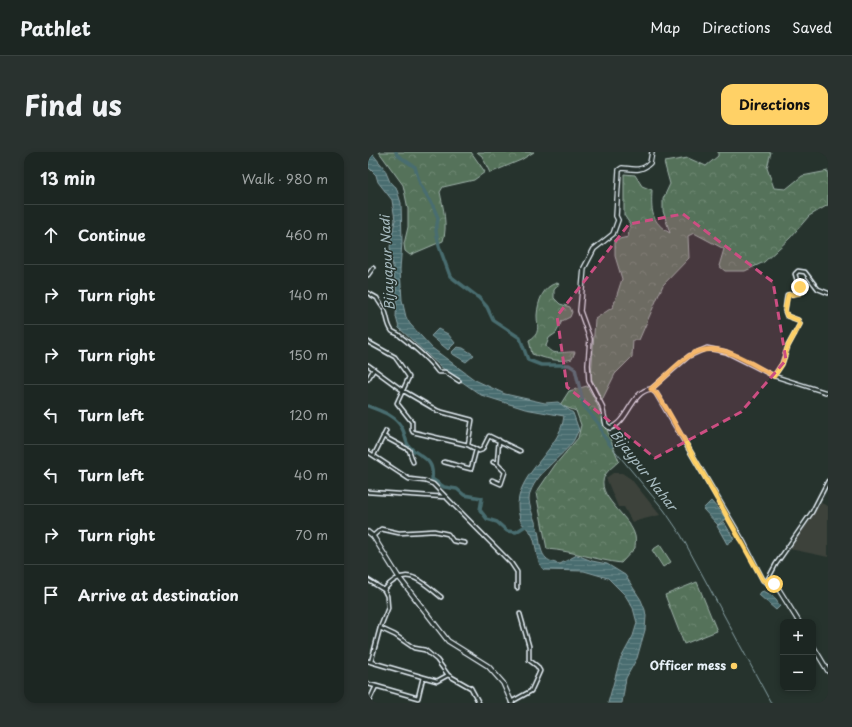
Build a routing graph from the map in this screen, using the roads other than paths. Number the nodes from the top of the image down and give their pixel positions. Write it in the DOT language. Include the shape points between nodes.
graph roads {
  1 [pos="652,152"];
  2 [pos="373,268"];
  3 [pos="368,276"];
  4 [pos="368,293"];
  5 [pos="828,293"];
  6 [pos="368,342"];
  7 [pos="368,365"];
  8 [pos="374,369"];
  9 [pos="774,376"];
  10 [pos="368,379"];
  11 [pos="459,381"];
  12 [pos="651,389"];
  13 [pos="402,390"];
  14 [pos="828,393"];
  15 [pos="386,431"];
  16 [pos="383,436"];
  17 [pos="499,440"];
  18 [pos="468,445"];
  19 [pos="476,450"];
  20 [pos="520,451"];
  21 [pos="368,452"];
  22 [pos="374,455"];
  23 [pos="413,462"];
  24 [pos="444,462"];
  25 [pos="493,462"];
  26 [pos="497,464"];
  27 [pos="492,480"];
  28 [pos="828,481"];
  29 [pos="368,492"];
  30 [pos="445,497"];
  31 [pos="368,532"];
  32 [pos="373,536"];
  33 [pos="465,543"];
  34 [pos="398,576"];
  35 [pos="368,581"];
  36 [pos="767,581"];
  37 [pos="517,588"];
  38 [pos="384,590"];
  39 [pos="441,597"];
  40 [pos="520,614"];
  41 [pos="797,619"];
  42 [pos="380,628"];
  43 [pos="816,651"];
  44 [pos="370,662"];
  45 [pos="828,671"];
  46 [pos="448,675"];
  47 [pos="423,677"];
  48 [pos="368,684"];
  49 [pos="376,686"];
  50 [pos="512,702"];
  51 [pos="368,703"];
  52 [pos="479,703"];
  1 -- 12 [label="main road" via="650,163 643,169 619,170 616,216 618,220 613,234 594,249 584,268 580,311 590,339 589,381 602,406 607,427 617,424 638,396"];
  2 -- 3 [label="street"];
  4 -- 11 [label="street" via="377,298 393,331 424,356 438,372 445,372"];
  5 -- 9 [label="street" via="818,289 805,272 798,271 796,274 800,293 788,295 785,310 787,316 798,320 800,324"];
  6 -- 13 [label="street" via="399,361 409,379"];
  7 -- 8 [label="street"];
  8 -- 10 [label="street"];
  8 -- 13 [label="street"];
  9 -- 12 [label="street" via="726,352 707,348 689,356"];
  9 -- 14 [label="street"];
  12 -- 36 [label="main road" via="666,408 763,580"];
  13 -- 18 [label="street" via="438,411 472,420"];
  13 -- 18 [label="street" via="398,405 412,422 412,431"];
  15 -- 16 [label="street"];
  16 -- 22 [label="street"];
  16 -- 23 [label="street" via="409,450"];
  17 -- 19 [label="street" via="488,436 482,450"];
  17 -- 20 [label="street"];
  17 -- 26 [label="street"];
  18 -- 19 [label="street"];
  19 -- 24 [label="street" via="471,469"];
  21 -- 22 [label="street"];
  22 -- 30 [label="street" via="409,478 429,482"];
  25 -- 26 [label="street"];
  26 -- 27 [label="street" via="505,472 501,484"];
  28 -- 36 [label="street" via="812,512"];
  29 -- 30 [label="street"];
  30 -- 37 [label="street" via="512,563 517,572"];
  31 -- 32 [label="main road"];
  32 -- 33 [label="street" via="381,529 399,533 438,532 448,534 454,541"];
  32 -- 34 [label="main road"];
  34 -- 38 [label="street"];
  34 -- 39 [label="street" via="410,577"];
  34 -- 50 [label="main road" via="448,641 483,661 497,675"];
  35 -- 38 [label="street"];
  36 -- 41 [label="main road" via="778,588"];
  38 -- 42 [label="street" via="388,608"];
  40 -- 50 [label="street" via="529,646 529,660 540,671 532,691"];
  42 -- 44 [label="street"];
  42 -- 46 [label="street" via="414,648 425,650 437,660"];
  43 -- 45 [label="main road"];
  44 -- 47 [label="street"];
  46 -- 47 [label="street" via="437,681"];
  46 -- 52 [label="street" via="471,688"];
  47 -- 49 [label="street" via="418,698"];
  48 -- 49 [label="street"];
  49 -- 51 [label="street"];
}
